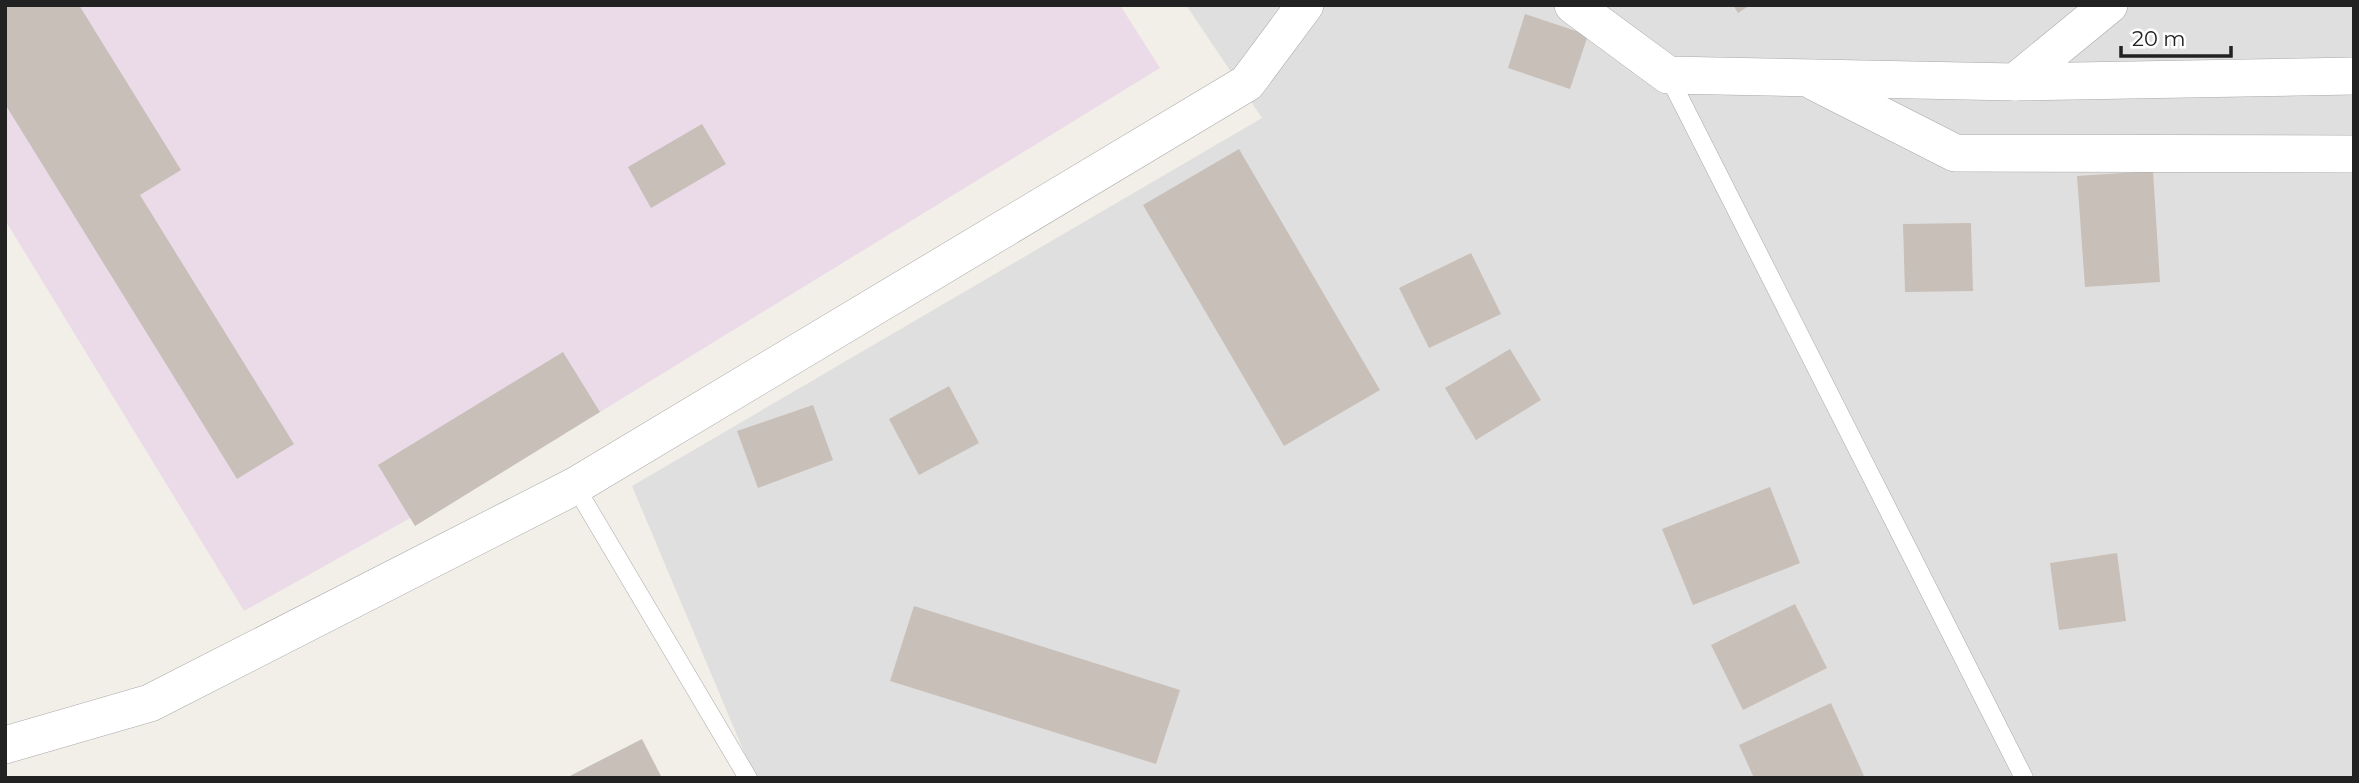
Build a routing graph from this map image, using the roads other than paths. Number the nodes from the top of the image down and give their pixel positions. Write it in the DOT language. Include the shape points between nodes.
graph roads {
  1 [pos="1306,5"];
  2 [pos="1573,5"];
  3 [pos="2109,5"];
  4 [pos="1668,75"];
  5 [pos="2354,76"];
  6 [pos="1808,78"];
  7 [pos="2014,82"];
  8 [pos="2354,153"];
  9 [pos="575,486"];
  10 [pos="5,745"];
  11 [pos="748,778"];
  12 [pos="2024,778"];
  1 -- 9 [label="street" via="1247,83"];
  2 -- 4 [label="street"];
  3 -- 7 [label="street"];
  4 -- 6 [label="street"];
  4 -- 12 [label="lane"];
  5 -- 7 [label="street"];
  6 -- 7 [label="street"];
  6 -- 8 [label="street" via="1955,153"];
  9 -- 10 [label="street" via="150,702"];
  9 -- 11 [label="lane"];
}
